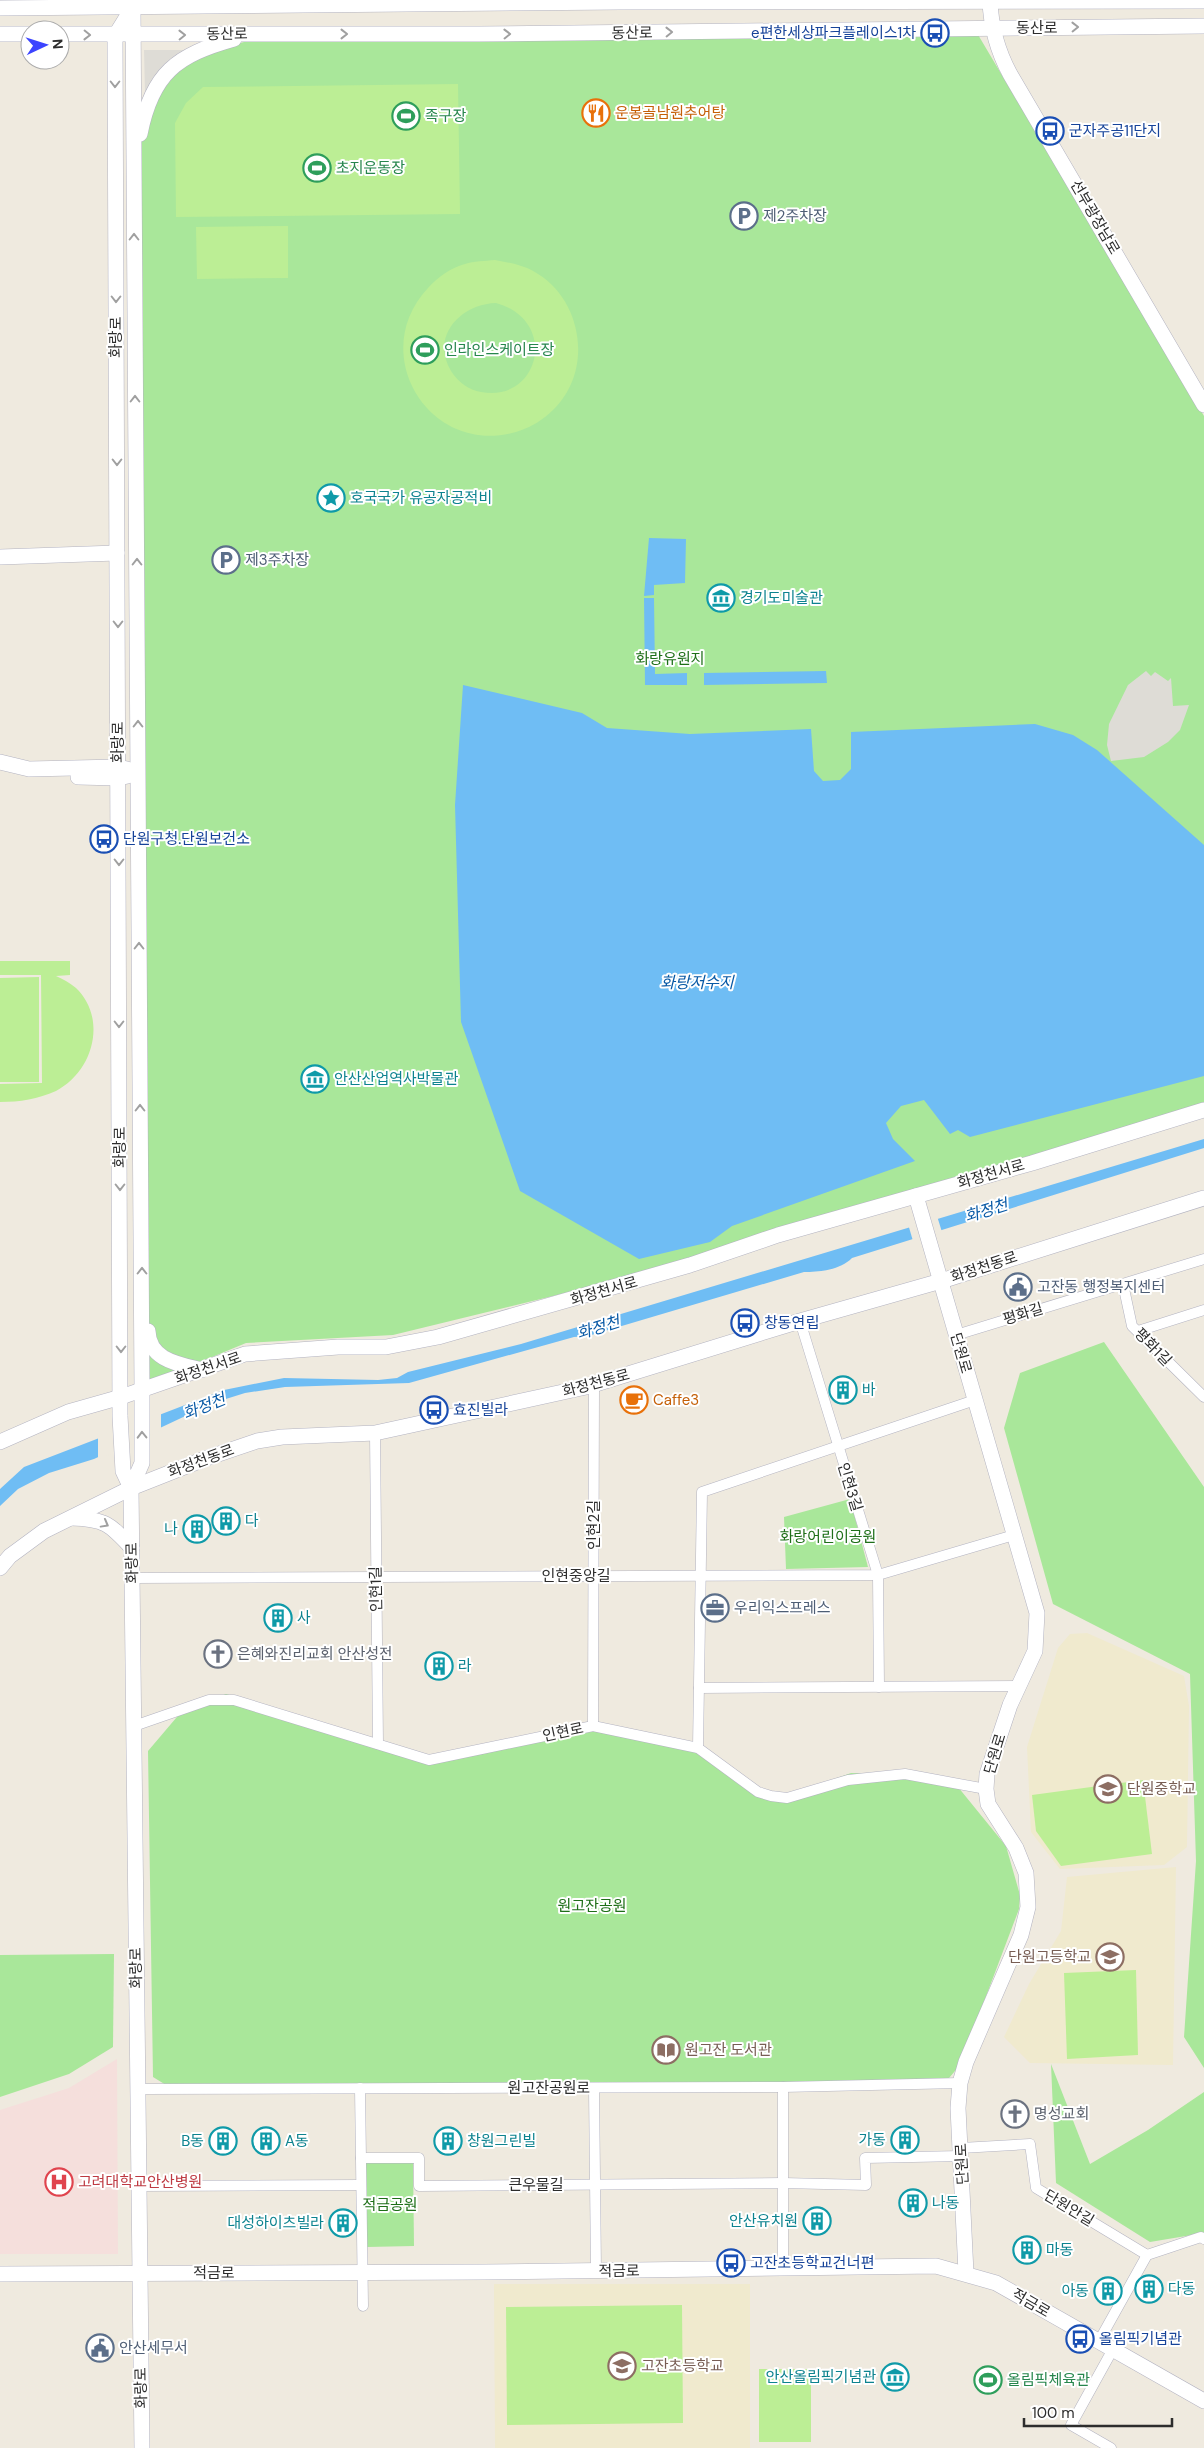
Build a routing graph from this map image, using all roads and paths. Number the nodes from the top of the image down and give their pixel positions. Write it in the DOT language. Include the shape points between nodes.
graph roads {
  1 [pos="542,1"];
  2 [pos="618,1"];
  3 [pos="991,1"];
  4 [pos="1204,1"];
  5 [pos="135,4"];
  6 [pos="0,8"];
  7 [pos="1204,26"];
  8 [pos="991,28"];
  9 [pos="0,34"];
  10 [pos="20,34"];
  11 [pos="70,34"];
  12 [pos="254,34"];
  13 [pos="133,35"];
  14 [pos="115,36"];
  15 [pos="134,172"];
  16 [pos="1204,405"];
  17 [pos="117,553"];
  18 [pos="0,557"];
  19 [pos="0,762"];
  20 [pos="118,772"];
  21 [pos="0,773"];
  22 [pos="138,773"];
  23 [pos="1204,1110"];
  24 [pos="1204,1198"];
  25 [pos="917,1201"];
  26 [pos="1204,1259"];
  27 [pos="940,1281"];
  28 [pos="1123,1284"];
  29 [pos="142,1298"];
  30 [pos="1204,1310"];
  31 [pos="800,1321"];
  32 [pos="1138,1331"];
  33 [pos="956,1335"];
  34 [pos="202,1370"];
  35 [pos="594,1385"];
  36 [pos="142,1390"];
  37 [pos="121,1397"];
  38 [pos="1204,1397"];
  39 [pos="975,1400"];
  40 [pos="375,1433"];
  41 [pos="0,1442"];
  42 [pos="838,1446"];
  43 [pos="131,1488"];
  44 [pos="70,1518"];
  45 [pos="1014,1534"];
  46 [pos="132,1548"];
  47 [pos="0,1568"];
  48 [pos="593,1576"];
  49 [pos="700,1576"];
  50 [pos="878,1576"];
  51 [pos="376,1577"];
  52 [pos="132,1578"];
  53 [pos="1019,1686"];
  54 [pos="879,1687"];
  55 [pos="699,1688"];
  56 [pos="134,1726"];
  57 [pos="593,1726"];
  58 [pos="378,1744"];
  59 [pos="698,1748"];
  60 [pos="986,1789"];
  61 [pos="960,2083"];
  62 [pos="783,2087"];
  63 [pos="138,2088"];
  64 [pos="360,2088"];
  65 [pos="594,2088"];
  66 [pos="961,2152"];
  67 [pos="361,2158"];
  68 [pos="783,2183"];
  69 [pos="361,2185"];
  70 [pos="595,2185"];
  71 [pos="138,2186"];
  72 [pos="1204,2239"];
  73 [pos="1147,2255"];
  74 [pos="783,2269"];
  75 [pos="596,2271"];
  76 [pos="363,2272"];
  77 [pos="140,2273"];
  78 [pos="966,2273"];
  79 [pos="0,2274"];
  80 [pos="363,2306"];
  81 [pos="1099,2341"];
  82 [pos="1113,2349"];
  83 [pos="1204,2401"];
  84 [pos="142,2448"];
  85 [pos="1111,2448"];
  1 -- 2 [label="street, 동산로"];
  1 -- 5 [label="street, 동산로"];
  2 -- 3 [label="street, 동산로"];
  3 -- 4 [label="street, 동산로"];
  3 -- 8 [label="street, 선부광장남로"];
  5 -- 6 [label="street, 동산로"];
  5 -- 13 [label="street, 화랑로"];
  5 -- 14 [label="street"];
  8 -- 7 [label="street, 동산로, one-way"];
  12 -- 8 [label="street, 동산로, one-way"];
  8 -- 16 [label="street, 선부광장남로" via="1010,74"];
  9 -- 10 [label="street"];
  11 -- 14 [label="street, 동산로, one-way"];
  13 -- 12 [label="street, 동산로, one-way"];
  12 -- 15 [label="street" via="190,54 157,85 145,110"];
  13 -- 14 [label="street, 동산로"];
  13 -- 15 [label="street, 화랑로"];
  14 -- 17 [label="street, 화랑로, one-way"];
  22 -- 15 [label="street, 화랑로, one-way"];
  17 -- 18 [label="street"];
  17 -- 20 [label="street, 화랑로, one-way"];
  19 -- 20 [label="street" via="29,769"];
  20 -- 21 [label="street" via="19,777"];
  20 -- 22 [label="street"];
  20 -- 37 [label="street, 화랑로, one-way"];
  29 -- 22 [label="street, 화랑로, one-way"];
  23 -- 25 [label="street, 화정천서로"];
  24 -- 27 [label="street, 화정천동로"];
  25 -- 27 [label="street, 단원로"];
  25 -- 34 [label="street, 화정천서로" via="778,1235 690,1266 438,1337 386,1347 245,1354"];
  26 -- 28 [label="street, 평화길"];
  27 -- 31 [label="street, 화정천동로"];
  27 -- 33 [label="street, 단원로"];
  28 -- 32 [label="street, 평화1길" via="1132,1326"];
  28 -- 33 [label="street, 평화길"];
  29 -- 34 [label="street" via="148,1320 148,1341 153,1350 168,1361"];
  29 -- 36 [label="street, 화랑로"];
  30 -- 32 [label="street"];
  31 -- 35 [label="street, 화정천동로"];
  31 -- 42 [label="street, 인현3길"];
  32 -- 38 [label="street, 평화1길"];
  33 -- 39 [label="street, 단원로"];
  34 -- 36 [label="street, 화정천서로"];
  35 -- 40 [label="street, 화정천동로"];
  35 -- 48 [label="street, 인현2길"];
  36 -- 37 [label="street, 화정천서로"];
  43 -- 36 [label="street, 화랑로, one-way" via="142,1463"];
  37 -- 41 [label="street, 화정천서로" via="68,1412"];
  37 -- 43 [label="street, 화랑로" via="123,1471"];
  39 -- 42 [label="street"];
  39 -- 45 [label="street, 단원로"];
  40 -- 43 [label="street, 화정천동로" via="257,1441"];
  40 -- 51 [label="street, 인현1길"];
  42 -- 49 [label="street" via="702,1492"];
  42 -- 50 [label="street, 인현3길"];
  43 -- 44 [label="street, 화정천동로"];
  43 -- 46 [label="street, 화랑로"];
  44 -- 46 [label="street, one-way" via="96,1519 115,1530"];
  44 -- 47 [label="street, 화정천동로" via="44,1530 10,1556"];
  45 -- 50 [label="street, 인현중앙길"];
  45 -- 53 [label="street, 단원로" via="1038,1613 1035,1651"];
  46 -- 52 [label="street, 화랑로"];
  48 -- 49 [label="street, 인현중앙길"];
  48 -- 51 [label="street, 인현중앙길"];
  48 -- 57 [label="street, 인현2길"];
  49 -- 50 [label="street, 인현중앙길"];
  49 -- 55 [label="street"];
  50 -- 54 [label="street, 인현3길"];
  51 -- 52 [label="street, 인현중앙길"];
  51 -- 58 [label="street, 인현1길"];
  52 -- 56 [label="street, 화랑로"];
  53 -- 54 [label="street"];
  53 -- 60 [label="street, 단원로" via="1001,1731"];
  54 -- 55 [label="street"];
  55 -- 59 [label="street"];
  56 -- 58 [label="street, 인현로" via="208,1700 234,1700"];
  56 -- 63 [label="street, 화랑로"];
  57 -- 58 [label="street, 인현로" via="430,1760"];
  57 -- 59 [label="street, 인현로"];
  59 -- 60 [label="street, 인현로" via="758,1792 787,1798 848,1780 905,1774"];
  60 -- 61 [label="street, 단원로" via="988,1804 1016,1848 1026,1873 1028,1908 1021,1935 974,2042"];
  61 -- 62 [label="street, 원고잔공원로"];
  61 -- 66 [label="street, 단원로"];
  62 -- 65 [label="street, 원고잔공원로"];
  62 -- 68 [label="street"];
  63 -- 64 [label="street, 원고잔공원로"];
  63 -- 71 [label="street, 화랑로"];
  64 -- 65 [label="street, 원고잔공원로"];
  64 -- 67 [label="street"];
  65 -- 70 [label="street"];
  66 -- 68 [label="street, 큰우물길" via="866,2158 866,2185"];
  66 -- 73 [label="street, 단원안길" via="1030,2144 1036,2188"];
  66 -- 78 [label="street, 단원로"];
  67 -- 69 [label="street"];
  67 -- 70 [label="street, 큰우물길" via="419,2158 419,2186"];
  68 -- 70 [label="street, 큰우물길"];
  68 -- 74 [label="street"];
  69 -- 71 [label="street"];
  69 -- 76 [label="street"];
  70 -- 75 [label="street"];
  71 -- 77 [label="street, 화랑로"];
  72 -- 73 [label="street" via="1201,2237"];
  73 -- 81 [label="street"];
  74 -- 75 [label="street, 적금로"];
  74 -- 78 [label="street, 적금로" via="936,2266"];
  75 -- 76 [label="street, 적금로"];
  76 -- 77 [label="street, 적금로"];
  76 -- 80 [label="street"];
  77 -- 79 [label="street, 적금로"];
  77 -- 84 [label="street, 화랑로"];
  78 -- 81 [label="street, 적금로" via="996,2283"];
  81 -- 82 [label="street, 적금로"];
  82 -- 83 [label="street, 적금로"];
  82 -- 85 [label="street" via="1071,2425"];
}
